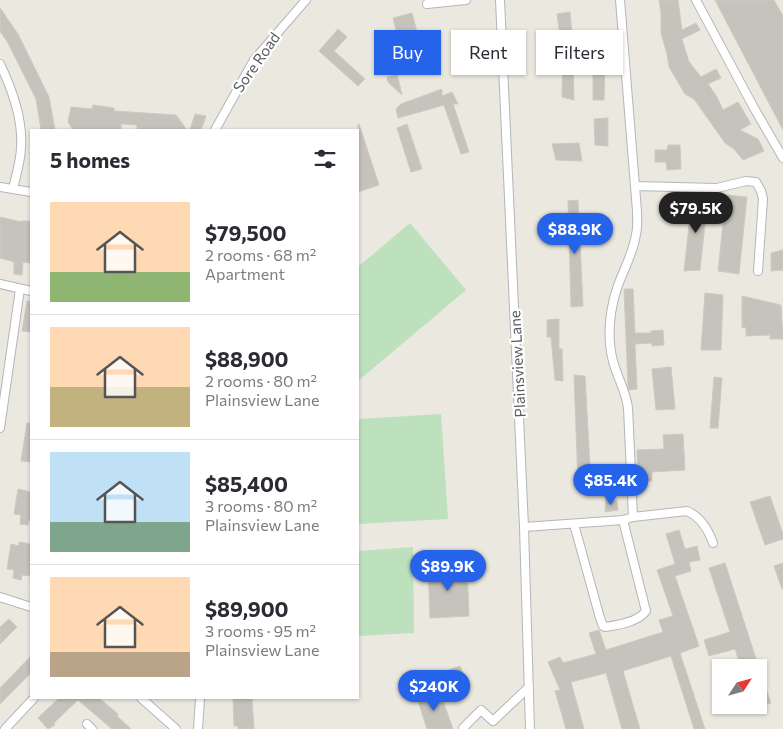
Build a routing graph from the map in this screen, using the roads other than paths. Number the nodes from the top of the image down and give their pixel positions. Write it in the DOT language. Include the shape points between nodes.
graph roads {
  1 [pos="306,0"];
  2 [pos="466,0"];
  3 [pos="500,0"];
  4 [pos="620,0"];
  5 [pos="696,0"];
  6 [pos="427,4"];
  7 [pos="0,64"];
  8 [pos="216,129"];
  9 [pos="783,158"];
  10 [pos="635,186"];
  11 [pos="0,187"];
  12 [pos="13,189"];
  13 [pos="30,192"];
  14 [pos="758,271"];
  15 [pos="0,284"];
  16 [pos="20,289"];
  17 [pos="30,291"];
  18 [pos="0,428"];
  19 [pos="634,517"];
  20 [pos="623,520"];
  21 [pos="574,524"];
  22 [pos="524,527"];
  23 [pos="713,543"];
  24 [pos="0,597"];
  25 [pos="30,607"];
  26 [pos="529,687"];
  27 [pos="33,699"];
  28 [pos="142,699"];
  29 [pos="200,699"];
  30 [pos="172,728"];
  31 [pos="463,728"];
  32 [pos="5,729"];
  33 [pos="198,729"];
  34 [pos="530,729"];
  1 -- 8 [label="street, Sore Road" via="254,60"];
  2 -- 6 [label="street"];
  3 -- 22 [label="street, Plainsview Lane"];
  4 -- 10 [label="street"];
  5 -- 9 [label="street"];
  7 -- 12 [label="street" via="20,124 22,148"];
  10 -- 14 [label="street" via="717,188 746,181 756,182 763,199"];
  10 -- 19 [label="street" via="636,235 612,304 611,340 612,360 627,398"];
  11 -- 12 [label="street"];
  12 -- 13 [label="street"];
  15 -- 16 [label="street"];
  16 -- 17 [label="street"];
  16 -- 18 [label="street"];
  19 -- 20 [label="street"];
  19 -- 23 [label="street" via="687,511 703,522"];
  20 -- 21 [label="street"];
  20 -- 21 [label="street" via="646,611 636,619 605,627"];
  21 -- 22 [label="street"];
  22 -- 26 [label="street, Plainsview Lane"];
  24 -- 25 [label="street"];
  26 -- 31 [label="street" via="492,721 481,710"];
  26 -- 34 [label="street, Plainsview Lane"];
  27 -- 32 [label="street"];
  28 -- 30 [label="street"];
  29 -- 33 [label="street"];
}
